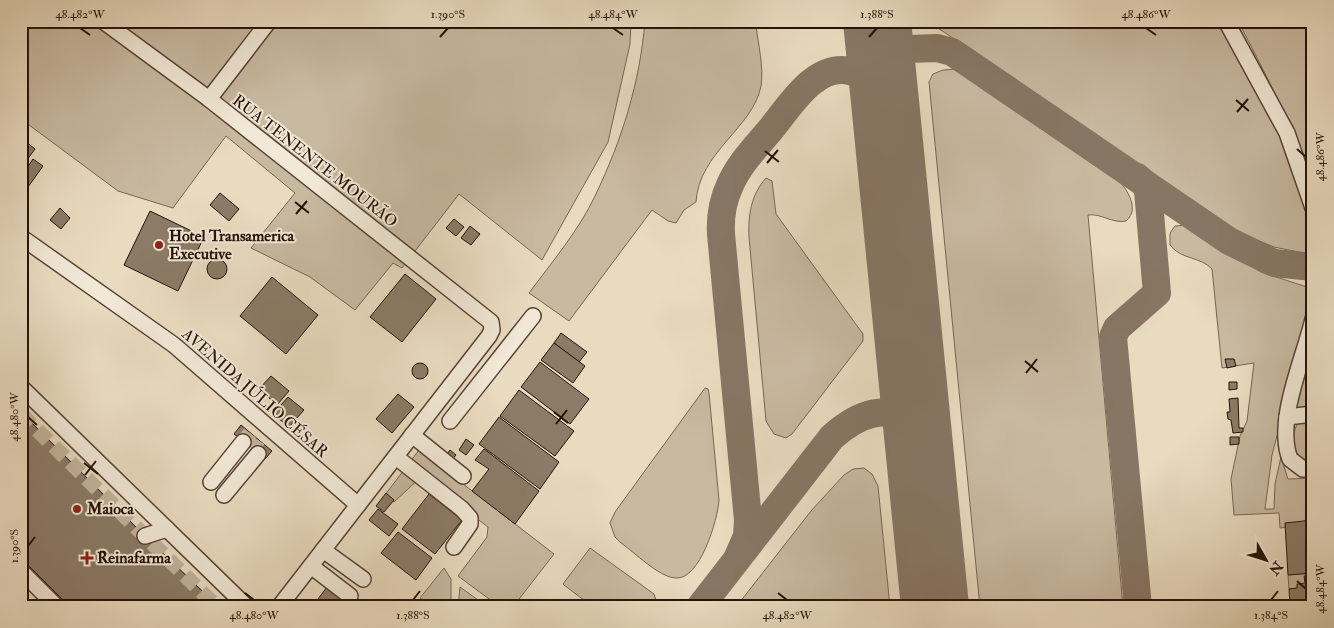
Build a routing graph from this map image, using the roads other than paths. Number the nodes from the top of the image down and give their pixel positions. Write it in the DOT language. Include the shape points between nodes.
graph roads {
  1 [pos="103,21"];
  2 [pos="269,21"];
  3 [pos="1226,21"];
  4 [pos="209,100"];
  5 [pos="1313,208"];
  6 [pos="21,237"];
  7 [pos="533,316"];
  8 [pos="1313,319"];
  9 [pos="21,387"];
  10 [pos="449,388"];
  11 [pos="465,402"];
  12 [pos="1313,414"];
  13 [pos="1287,417"];
  14 [pos="450,422"];
  15 [pos="412,435"];
  16 [pos="256,436"];
  17 [pos="396,457"];
  18 [pos="1313,468"];
  19 [pos="463,476"];
  20 [pos="372,487"];
  21 [pos="342,491"];
  22 [pos="358,505"];
  23 [pos="167,529"];
  24 [pos="145,536"];
  25 [pos="454,547"];
  26 [pos="323,550"];
  27 [pos="311,566"];
  28 [pos="21,571"];
  29 [pos="363,580"];
  30 [pos="350,596"];
  31 [pos="57,607"];
  32 [pos="247,607"];
  33 [pos="279,607"];
  1 -- 4 [label="street, RUA TENENTE MOURÃO"];
  2 -- 4 [label="street"];
  3 -- 5 [label="street" via="1287,133"];
  4 -- 10 [label="street, RUA TENENTE MOURÃO" via="486,317 493,326 489,336"];
  6 -- 16 [label="street, AVENIDA JÚLIO CÉSAR" via="174,345"];
  7 -- 11 [label="street"];
  8 -- 13 [label="street"];
  9 -- 23 [label="street"];
  10 -- 11 [label="street"];
  10 -- 15 [label="street"];
  11 -- 14 [label="street"];
  12 -- 13 [label="street"];
  13 -- 18 [label="street" via="1290,459 1303,468"];
  15 -- 17 [label="street"];
  15 -- 19 [label="street"];
  16 -- 16 [label="street" via="215,486"];
  16 -- 21 [label="street, AVENIDA JÚLIO CÉSAR"];
  17 -- 20 [label="street"];
  17 -- 25 [label="street" via="462,508 470,518 470,524"];
  20 -- 21 [label="street" via="358,493"];
  20 -- 22 [label="street"];
  21 -- 22 [label="street, AVENIDA JÚLIO CÉSAR"];
  22 -- 26 [label="street"];
  23 -- 24 [label="street"];
  23 -- 32 [label="street"];
  26 -- 27 [label="street"];
  26 -- 29 [label="street"];
  27 -- 30 [label="street"];
  27 -- 33 [label="street"];
  28 -- 31 [label="street"];
}
